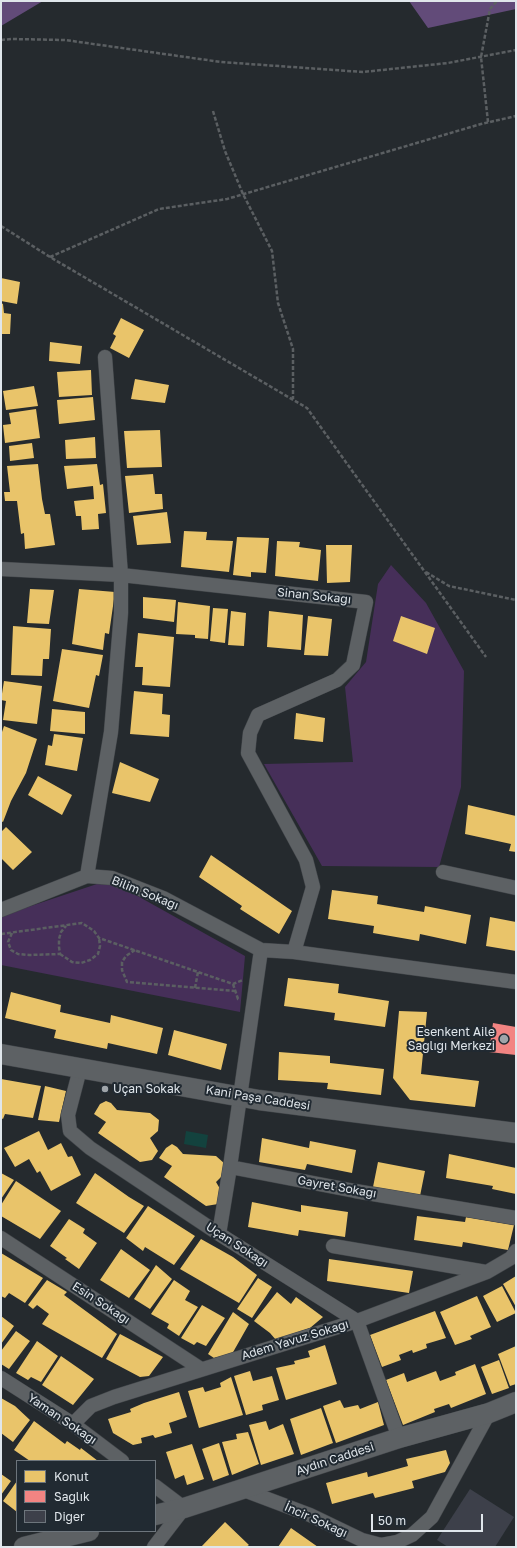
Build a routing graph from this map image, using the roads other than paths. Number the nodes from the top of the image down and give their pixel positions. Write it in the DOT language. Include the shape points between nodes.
graph roads {
  1 [pos="105,357"];
  2 [pos="1,569"];
  3 [pos="121,575"];
  4 [pos="443,872"];
  5 [pos="87,876"];
  6 [pos="516,888"];
  7 [pos="1,910"];
  8 [pos="261,950"];
  9 [pos="294,952"];
  10 [pos="516,982"];
  11 [pos="1,1054"];
  12 [pos="80,1069"];
  13 [pos="239,1096"];
  14 [pos="516,1132"];
  15 [pos="230,1168"];
  16 [pos="516,1218"];
  17 [pos="219,1234"];
  18 [pos="1,1238"];
  19 [pos="333,1246"];
  20 [pos="516,1251"];
  21 [pos="486,1272"];
  22 [pos="357,1321"];
  23 [pos="201,1369"];
  24 [pos="1,1378"];
  25 [pos="516,1402"];
  26 [pos="489,1413"];
  27 [pos="73,1424"];
  28 [pos="399,1438"];
  29 [pos="121,1460"];
  30 [pos="156,1487"];
  31 [pos="242,1489"];
  32 [pos="184,1508"];
  33 [pos="156,1515"];
  34 [pos="85,1532"];
  35 [pos="24,1547"];
  36 [pos="154,1547"];
  1 -- 3 [label="street"];
  2 -- 3 [label="street, Sinan Sokağı"];
  3 -- 5 [label="street" via="121,613 111,732"];
  3 -- 9 [label="street, Sinan Sokağı" via="366,602 353,666 337,680 258,715 250,733 248,753 306,860 312,887"];
  4 -- 6 [label="street"];
  5 -- 7 [label="street, Bilim Sokağı"];
  5 -- 8 [label="street, Bilim Sokağı" via="112,878 163,898"];
  8 -- 9 [label="street"];
  8 -- 13 [label="street"];
  9 -- 10 [label="street"];
  11 -- 12 [label="street, Kani Paşa Caddesi"];
  12 -- 13 [label="street, Kani Paşa Caddesi"];
  12 -- 17 [label="street, Uçan Sokağı" via="68,1115 70,1131 90,1148"];
  13 -- 14 [label="street, Kani Paşa Caddesi"];
  13 -- 15 [label="street"];
  15 -- 16 [label="street, Gayret Sokağı"];
  15 -- 17 [label="street"];
  17 -- 22 [label="street, Uçan Sokağı"];
  18 -- 23 [label="street, Esin Sokağı"];
  19 -- 21 [label="street"];
  20 -- 21 [label="street, Adem Yavuz Sokağı" via="511,1258"];
  21 -- 22 [label="street, Adem Yavuz Sokağı"];
  22 -- 23 [label="street, Adem Yavuz Sokağı"];
  22 -- 28 [label="street"];
  23 -- 27 [label="street, Adem Yavuz Sokağı" via="91,1406"];
  24 -- 27 [label="street, Yaman Sokağı"];
  25 -- 26 [label="street, Aydın Caddesi"];
  26 -- 28 [label="street, Aydın Caddesi"];
  26 -- 31 [label="street, İncir Sokağı" via="432,1517 412,1535 397,1542 381,1545 362,1540 310,1515"];
  27 -- 29 [label="street, Yaman Sokağı"];
  28 -- 31 [label="street, Aydın Caddesi"];
  30 -- 32 [label="street"];
  31 -- 32 [label="street, Aydın Caddesi"];
  32 -- 33 [label="street, Aydın Caddesi"];
  32 -- 36 [label="street"];
  34 -- 35 [label="street"];
}
